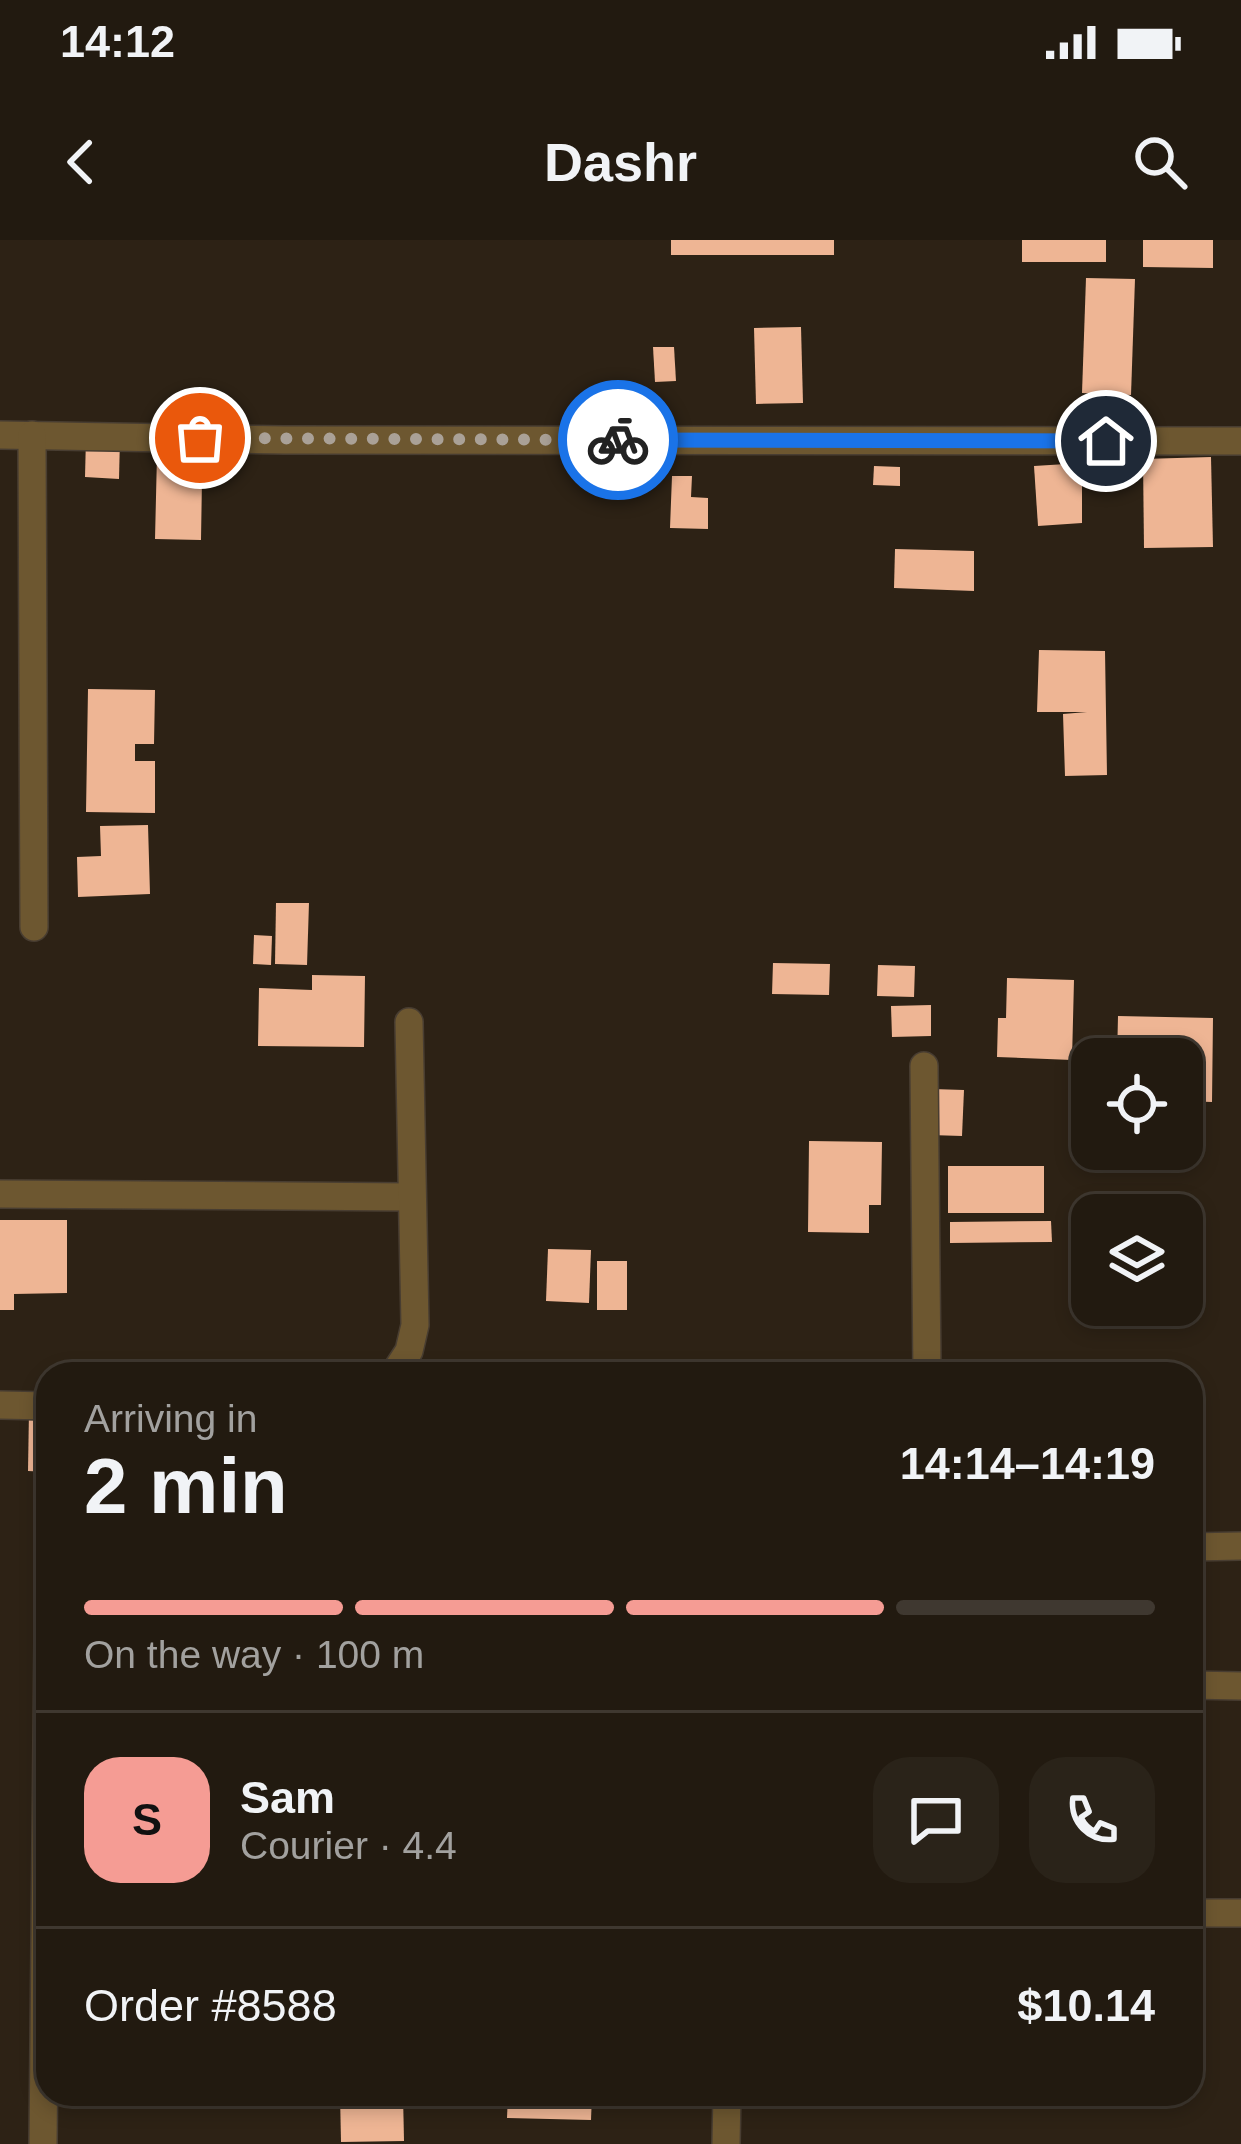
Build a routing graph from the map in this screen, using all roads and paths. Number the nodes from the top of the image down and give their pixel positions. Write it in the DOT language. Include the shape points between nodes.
graph roads {
  1 [pos="0,435"];
  2 [pos="32,435"];
  3 [pos="1241,441"];
  4 [pos="34,927"];
  5 [pos="409,1022"];
  6 [pos="924,1066"];
  7 [pos="0,1194"];
  8 [pos="411,1197"];
  9 [pos="402,1362"];
  10 [pos="927,1362"];
  11 [pos="0,1405"];
  12 [pos="36,1406"];
  13 [pos="1241,1546"];
  14 [pos="1203,1547"];
  15 [pos="1203,1685"];
  16 [pos="1241,1685"];
  17 [pos="1203,1913"];
  18 [pos="1241,1913"];
  19 [pos="43,2106"];
  20 [pos="727,2106"];
  21 [pos="43,2144"];
  22 [pos="726,2144"];
  1 -- 2 [label="street"];
  2 -- 3 [label="street"];
  2 -- 4 [label="street"];
  5 -- 8 [label="street"];
  6 -- 10 [label="street"];
  7 -- 8 [label="street"];
  8 -- 9 [label="street" via="415,1325"];
  11 -- 12 [label="street"];
  13 -- 14 [label="street"];
  15 -- 16 [label="street"];
  17 -- 18 [label="street"];
  19 -- 21 [label="street"];
  20 -- 22 [label="street"];
}
